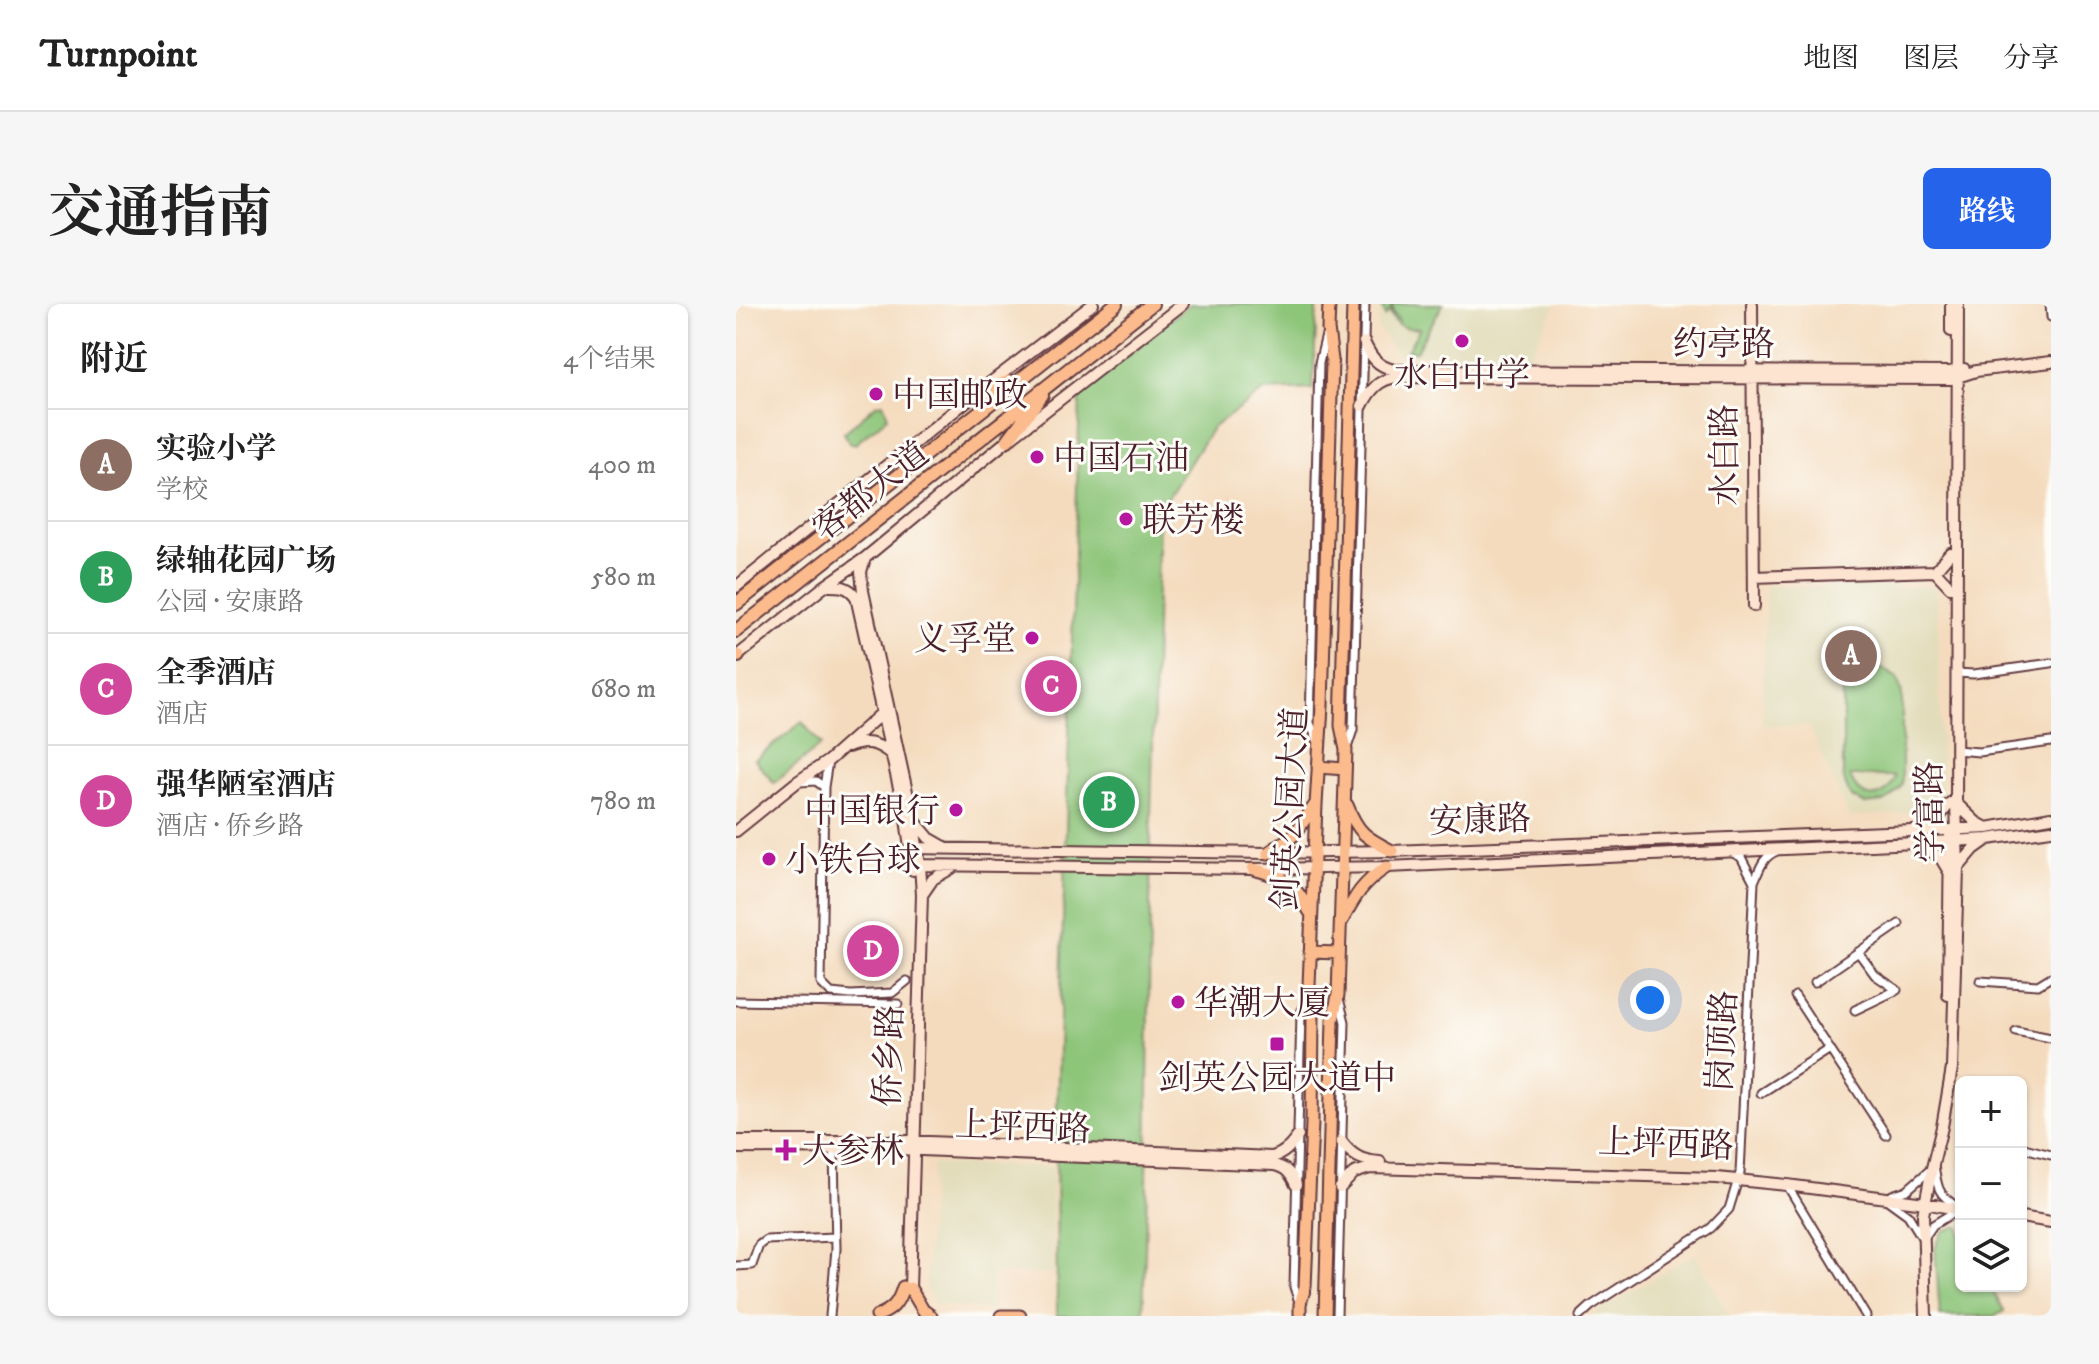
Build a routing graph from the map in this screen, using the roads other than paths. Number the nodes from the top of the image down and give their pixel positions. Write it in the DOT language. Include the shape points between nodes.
graph roads {
  1 [pos="1093,304"];
  2 [pos="1116,304"];
  3 [pos="1152,304"];
  4 [pos="1183,304"];
  5 [pos="1329,304"];
  6 [pos="1353,304"];
  7 [pos="1365,304"];
  8 [pos="1752,304"];
  9 [pos="1951,304"];
  10 [pos="1958,304"];
  11 [pos="2050,304"];
  12 [pos="1101,316"];
  13 [pos="2051,317"];
  14 [pos="1328,329"];
  15 [pos="1081,332"];
  16 [pos="1110,338"];
  17 [pos="1364,342"];
  18 [pos="1092,352"];
  19 [pos="2051,359"];
  20 [pos="1396,373"];
  21 [pos="1751,375"];
  22 [pos="1954,375"];
  23 [pos="1024,376"];
  24 [pos="1053,381"];
  25 [pos="974,395"];
  26 [pos="1362,406"];
  27 [pos="1330,435"];
  28 [pos="1349,437"];
  29 [pos="1008,440"];
  30 [pos="1950,553"];
  31 [pos="865,558"];
  32 [pos="1935,571"];
  33 [pos="1754,577"];
  34 [pos="825,586"];
  35 [pos="736,587"];
  36 [pos="1950,587"];
  37 [pos="860,594"];
  38 [pos="736,604"];
  39 [pos="1754,606"];
  40 [pos="736,631"];
  41 [pos="737,656"];
  42 [pos="2051,663"];
  43 [pos="1956,673"];
  44 [pos="882,713"];
  45 [pos="2051,742"];
  46 [pos="1319,745"];
  47 [pos="842,749"];
  48 [pos="1346,750"];
  49 [pos="1956,750"];
  50 [pos="892,755"];
  51 [pos="828,761"];
  52 [pos="1318,767"];
  53 [pos="1345,769"];
  54 [pos="797,782"];
  55 [pos="824,787"];
  56 [pos="1344,798"];
  57 [pos="1953,803"];
  58 [pos="1316,805"];
  59 [pos="2051,817"];
  60 [pos="913,819"];
  61 [pos="2051,830"];
  62 [pos="736,831"];
  63 [pos="1924,831"];
  64 [pos="1988,833"];
  65 [pos="1953,837"];
  66 [pos="1885,838"];
  67 [pos="1915,843"];
  68 [pos="914,848"];
  69 [pos="948,849"];
  70 [pos="968,849"];
  71 [pos="1780,849"];
  72 [pos="1392,851"];
  73 [pos="1729,851"];
  74 [pos="1314,852"];
  75 [pos="1342,852"];
  76 [pos="1268,853"];
  77 [pos="916,865"];
  78 [pos="962,866"];
  79 [pos="1342,867"];
  80 [pos="1387,867"];
  81 [pos="1313,868"];
  82 [pos="1253,869"];
  83 [pos="1954,871"];
  84 [pos="1754,882"];
  85 [pos="922,895"];
  86 [pos="1311,915"];
  87 [pos="1899,924"];
  88 [pos="1340,925"];
  89 [pos="1310,952"];
  90 [pos="1858,952"];
  91 [pos="1339,953"];
  92 [pos="2051,977"];
  93 [pos="907,981"];
  94 [pos="1980,981"];
  95 [pos="1815,982"];
  96 [pos="1309,986"];
  97 [pos="1338,995"];
  98 [pos="1795,996"];
  99 [pos="736,1001"];
  100 [pos="898,1004"];
  101 [pos="1855,1010"];
  102 [pos="2016,1031"];
  103 [pos="2051,1038"];
  104 [pos="1830,1049"];
  105 [pos="1761,1093"];
  106 [pos="1886,1135"];
  107 [pos="1298,1136"];
  108 [pos="736,1141"];
  109 [pos="1341,1141"];
  110 [pos="910,1145"];
  111 [pos="736,1148"];
  112 [pos="2024,1148"];
  113 [pos="834,1150"];
  114 [pos="2051,1155"];
  115 [pos="1273,1161"];
  116 [pos="1368,1165"];
  117 [pos="1933,1166"];
  118 [pos="1739,1176"];
  119 [pos="1296,1185"];
  120 [pos="1787,1185"];
  121 [pos="1340,1188"];
  122 [pos="1888,1196"];
  123 [pos="1924,1201"];
  124 [pos="1955,1204"];
  125 [pos="1955,1206"];
  126 [pos="1955,1210"];
  127 [pos="2027,1220"];
  128 [pos="2051,1224"];
  129 [pos="835,1237"];
  130 [pos="1924,1240"];
  131 [pos="736,1266"];
  132 [pos="906,1288"];
  133 [pos="1300,1310"];
  134 [pos="830,1316"];
  135 [pos="877,1316"];
  136 [pos="931,1316"];
  137 [pos="1001,1316"];
  138 [pos="1020,1316"];
  139 [pos="1325,1316"];
  140 [pos="1337,1316"];
  141 [pos="1580,1316"];
  142 [pos="1866,1316"];
  143 [pos="1926,1316"];
  1 -- 25 [label="street"];
  2 -- 12 [label="highway, 客都大道"];
  3 -- 16 [label="highway, 客都大道"];
  4 -- 29 [label="street"];
  5 -- 14 [label="main road, 剑英公园大道"];
  6 -- 28 [label="main road, 剑英公园大道"];
  7 -- 17 [label="street"];
  8 -- 21 [label="street, 水白路"];
  9 -- 22 [label="street, 学富路"];
  10 -- 22 [label="street, 学富路"];
  11 -- 13 [label="street"];
  12 -- 15 [label="highway, 客都大道"];
  12 -- 16 [label="highway" via="1101,332"];
  14 -- 27 [label="main road, 剑英公园大道"];
  14 -- 46 [label="street" via="1319,363 1310,723"];
  15 -- 18 [label="highway" via="1093,339"];
  15 -- 23 [label="highway, 客都大道"];
  16 -- 18 [label="highway, 客都大道"];
  17 -- 20 [label="street" via="1377,363"];
  17 -- 26 [label="street"];
  18 -- 24 [label="highway, 客都大道"];
  19 -- 22 [label="street, 约亭路"];
  20 -- 21 [label="street, 约亭路"];
  20 -- 26 [label="street" via="1375,386"];
  21 -- 22 [label="street, 约亭路"];
  21 -- 33 [label="street, 水白路"];
  22 -- 30 [label="street, 学富路"];
  22 -- 43 [label="street, 学富路"];
  23 -- 25 [label="highway"];
  23 -- 38 [label="highway, 客都大道"];
  24 -- 29 [label="highway"];
  24 -- 40 [label="highway, 客都大道"];
  25 -- 35 [label="street"];
  26 -- 48 [label="street" via="1353,730"];
  27 -- 28 [label="main road"];
  27 -- 46 [label="main road, 剑英公园大道"];
  28 -- 48 [label="main road, 剑英公园大道" via="1341,726"];
  29 -- 31 [label="street"];
  30 -- 32 [label="street"];
  30 -- 36 [label="street, 学富路"];
  31 -- 34 [label="street"];
  31 -- 37 [label="street"];
  32 -- 33 [label="street"];
  32 -- 36 [label="street"];
  33 -- 39 [label="street, 水白路"];
  34 -- 37 [label="street"];
  34 -- 41 [label="street"];
  36 -- 57 [label="street, 学富路"];
  37 -- 44 [label="street, 侨乡路"];
  37 -- 60 [label="street, 侨乡路"];
  42 -- 43 [label="street"];
  43 -- 49 [label="street, 学富路"];
  44 -- 47 [label="street"];
  44 -- 50 [label="street, 侨乡路"];
  45 -- 49 [label="street"];
  46 -- 52 [label="main road, 剑英公园大道"];
  47 -- 50 [label="street" via="866,741"];
  47 -- 51 [label="street"];
  48 -- 53 [label="main road, 剑英公园大道"];
  49 -- 57 [label="street, 学富路"];
  50 -- 68 [label="street, 侨乡路"];
  51 -- 54 [label="street"];
  51 -- 55 [label="street"];
  52 -- 53 [label="main road"];
  52 -- 58 [label="main road, 剑英公园大道"];
  53 -- 56 [label="main road, 剑英公园大道"];
  54 -- 55 [label="street" via="816,781"];
  54 -- 62 [label="street"];
  55 -- 93 [label="street" via="821,983 831,993 851,995 892,993"];
  56 -- 72 [label="main road" via="1357,828"];
  56 -- 75 [label="main road, 剑英公园大道"];
  57 -- 63 [label="street"];
  57 -- 64 [label="street"];
  57 -- 65 [label="street, 学富路"];
  58 -- 74 [label="main road, 剑英公园大道"];
  58 -- 76 [label="main road" via="1294,835"];
  59 -- 64 [label="street, 安康路"];
  60 -- 68 [label="street, 侨乡路"];
  60 -- 69 [label="street" via="929,838"];
  61 -- 64 [label="street, 安康路"];
  63 -- 65 [label="street, 安康路"];
  63 -- 66 [label="street, 安康路"];
  64 -- 65 [label="street, 安康路"];
  64 -- 83 [label="street"];
  65 -- 67 [label="street, 安康路"];
  65 -- 83 [label="street, 学富路"];
  66 -- 67 [label="street, 安康路"];
  66 -- 71 [label="street, 安康路"];
  66 -- 72 [label="street, 安康路"];
  67 -- 83 [label="street"];
  68 -- 69 [label="street, 安康路"];
  68 -- 77 [label="street, 侨乡路"];
  69 -- 70 [label="street, 安康路"];
  70 -- 76 [label="street, 安康路"];
  70 -- 78 [label="street"];
  71 -- 73 [label="street, 安康路"];
  71 -- 84 [label="street" via="1768,855"];
  72 -- 75 [label="street, 安康路"];
  73 -- 80 [label="street, 安康路"];
  73 -- 84 [label="street" via="1741,857"];
  74 -- 75 [label="street, 安康路"];
  74 -- 76 [label="street, 安康路"];
  74 -- 81 [label="main road, 剑英公园大道"];
  75 -- 79 [label="main road, 剑英公园大道"];
  77 -- 78 [label="street, 安康路"];
  77 -- 85 [label="street, 侨乡路"];
  77 -- 110 [label="street, 侨乡路"];
  78 -- 82 [label="street, 安康路"];
  78 -- 85 [label="street" via="942,872"];
  79 -- 80 [label="street, 安康路"];
  79 -- 81 [label="street, 安康路"];
  79 -- 88 [label="main road, 剑英公园大道"];
  80 -- 88 [label="main road" via="1366,882"];
  81 -- 82 [label="street, 安康路"];
  81 -- 86 [label="main road, 剑英公园大道"];
  82 -- 86 [label="main road" via="1293,885"];
  83 -- 117 [label="street, 学富路" via="1952,1068"];
  83 -- 123 [label="street, 学富路" via="1946,1067"];
  84 -- 118 [label="street, 岗顶路"];
  85 -- 110 [label="street, 侨乡路"];
  86 -- 89 [label="main road, 剑英公园大道"];
  87 -- 90 [label="street"];
  88 -- 91 [label="main road, 剑英公园大道"];
  89 -- 91 [label="main road"];
  89 -- 96 [label="main road, 剑英公园大道"];
  90 -- 95 [label="street"];
  90 -- 101 [label="street" via="1875,975 1897,990"];
  91 -- 97 [label="main road, 剑英公园大道"];
  92 -- 94 [label="street" via="2038,985"];
  96 -- 107 [label="street" via="1301,1013"];
  96 -- 133 [label="main road, 剑英公园大道" via="1312,1123"];
  97 -- 109 [label="street" via="1345,1022"];
  97 -- 139 [label="main road, 剑英公园大道"];
  98 -- 104 [label="street"];
  99 -- 100 [label="street"];
  102 -- 103 [label="street"];
  104 -- 105 [label="street"];
  104 -- 106 [label="street"];
  107 -- 115 [label="street"];
  107 -- 119 [label="street"];
  108 -- 110 [label="street"];
  109 -- 116 [label="street"];
  109 -- 121 [label="street"];
  110 -- 111 [label="street"];
  110 -- 115 [label="street, 上坪西路"];
  110 -- 132 [label="street, 侨乡路"];
  112 -- 114 [label="street"];
  113 -- 129 [label="street"];
  115 -- 119 [label="street" via="1291,1174"];
  116 -- 118 [label="street, 上坪西路"];
  116 -- 121 [label="street"];
  117 -- 122 [label="street" via="1907,1190"];
  117 -- 123 [label="street, 学富路"];
  117 -- 124 [label="street" via="1936,1186"];
  118 -- 120 [label="street, 上坪西路"];
  118 -- 122 [label="street, 上坪西路"];
  118 -- 141 [label="street, 岗顶路" via="1729,1209 1711,1228"];
  119 -- 133 [label="street" via="1294,1287"];
  120 -- 122 [label="street, 上坪西路"];
  120 -- 142 [label="street"];
  121 -- 140 [label="street"];
  122 -- 123 [label="street, 上坪西路"];
  122 -- 130 [label="street"];
  123 -- 125 [label="street, 上坪西路"];
  123 -- 130 [label="street, 学富路"];
  126 -- 130 [label="street" via="1933,1225"];
  127 -- 128 [label="street"];
  129 -- 131 [label="street" via="766,1240 752,1265"];
  129 -- 134 [label="street"];
  130 -- 143 [label="street, 学富路"];
  132 -- 135 [label="main road" via="899,1303"];
  132 -- 136 [label="main road"];
  137 -- 138 [label="main road"];
}
